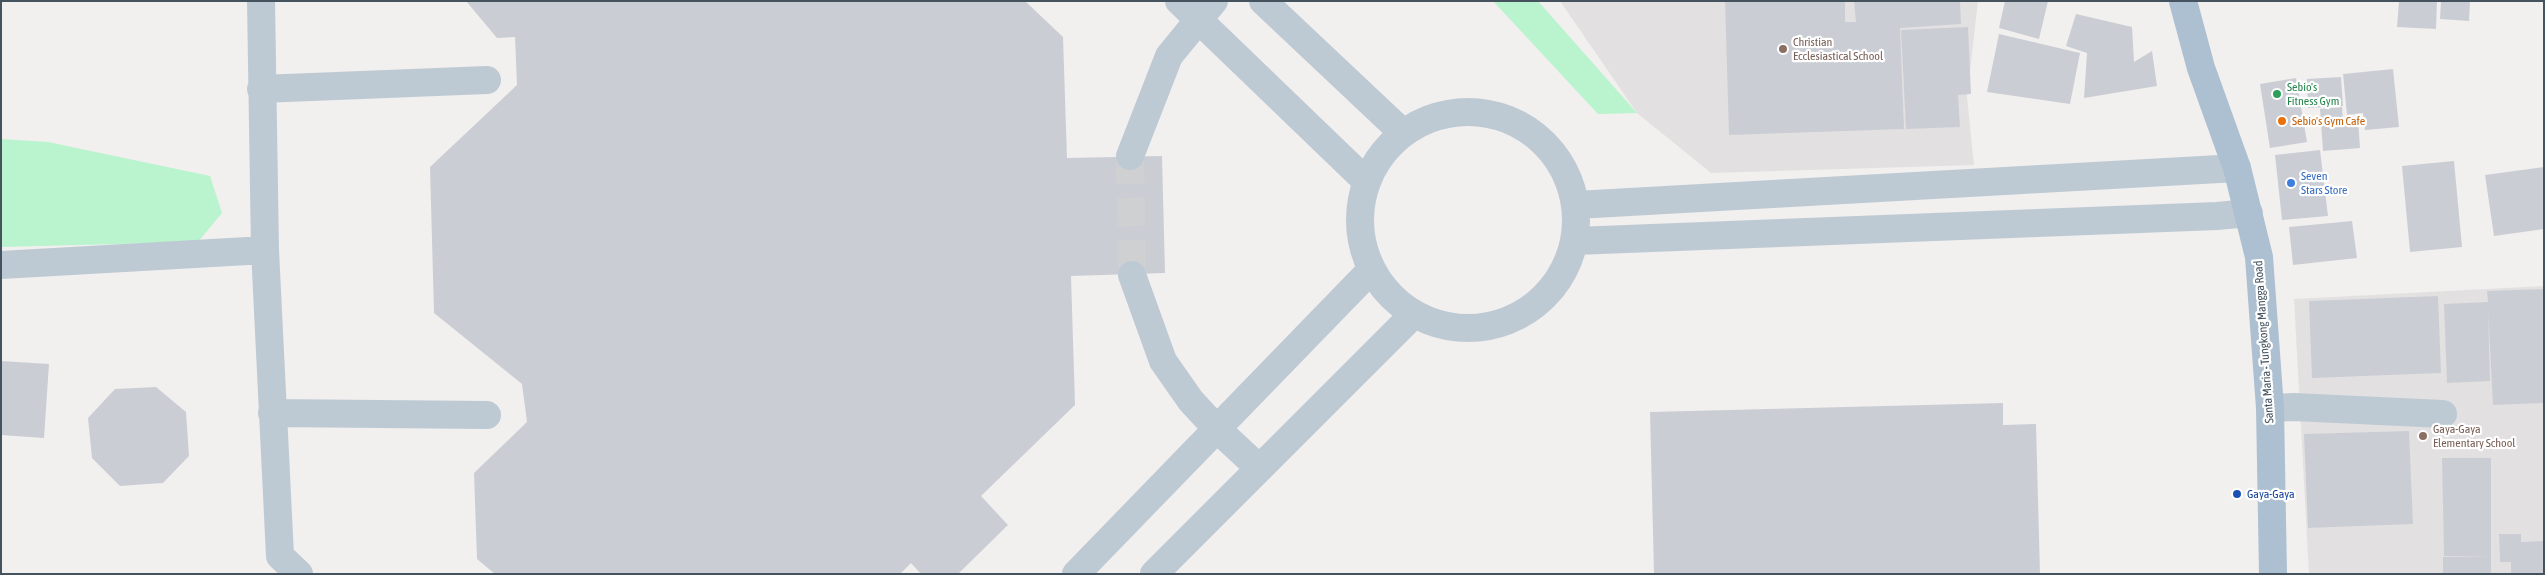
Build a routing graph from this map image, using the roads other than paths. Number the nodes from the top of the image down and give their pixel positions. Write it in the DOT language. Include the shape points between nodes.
graph roads {
  1 [pos="261,1"];
  2 [pos="1263,1"];
  3 [pos="2183,1"];
  4 [pos="1197,7"];
  5 [pos="487,80"];
  6 [pos="261,89"];
  7 [pos="1402,132"];
  8 [pos="1130,156"];
  9 [pos="2237,168"];
  10 [pos="1366,181"];
  11 [pos="1576,204"];
  12 [pos="2249,213"];
  13 [pos="1575,241"];
  14 [pos="265,250"];
  15 [pos="1,265"];
  16 [pos="1371,270"];
  17 [pos="1132,275"];
  18 [pos="1414,314"];
  19 [pos="2270,408"];
  20 [pos="272,413"];
  21 [pos="2443,414"];
  22 [pos="487,415"];
  23 [pos="1217,429"];
  24 [pos="1259,468"];
  25 [pos="299,574"];
  26 [pos="1076,574"];
  27 [pos="1154,574"];
  28 [pos="2273,574"];
  1 -- 6 [label="lane"];
  2 -- 7 [label="lane"];
  3 -- 9 [label="main road, Santa Maria - Tungkong Mangga Road" via="2201,68"];
  4 -- 8 [label="lane" via="1168,56"];
  4 -- 10 [label="lane"];
  5 -- 6 [label="lane"];
  6 -- 14 [label="lane"];
  7 -- 10 [label="lane" via="1381,154"];
  7 -- 11 [label="lane" via="1435,115 1472,111 1509,119 1541,139 1564,169"];
  9 -- 11 [label="lane"];
  9 -- 12 [label="main road, Santa Maria - Tungkong Mangga Road"];
  10 -- 16 [label="lane" via="1360,211 1361,241"];
  11 -- 13 [label="lane"];
  12 -- 13 [label="lane"];
  12 -- 19 [label="main road, Santa Maria - Tungkong Mangga Road" via="2262,282"];
  13 -- 18 [label="lane" via="1558,280 1542,300 1513,320 1480,329 1446,327"];
  14 -- 15 [label="lane"];
  14 -- 20 [label="lane"];
  16 -- 18 [label="lane" via="1389,295"];
  16 -- 23 [label="lane"];
  17 -- 23 [label="lane" via="1163,361 1191,401"];
  18 -- 24 [label="lane"];
  19 -- 21 [label="lane"];
  19 -- 28 [label="main road, Santa Maria - Tungkong Mangga Road"];
  20 -- 22 [label="lane"];
  20 -- 25 [label="lane" via="280,556"];
  23 -- 24 [label="lane"];
  23 -- 26 [label="lane"];
  24 -- 27 [label="lane"];
}
